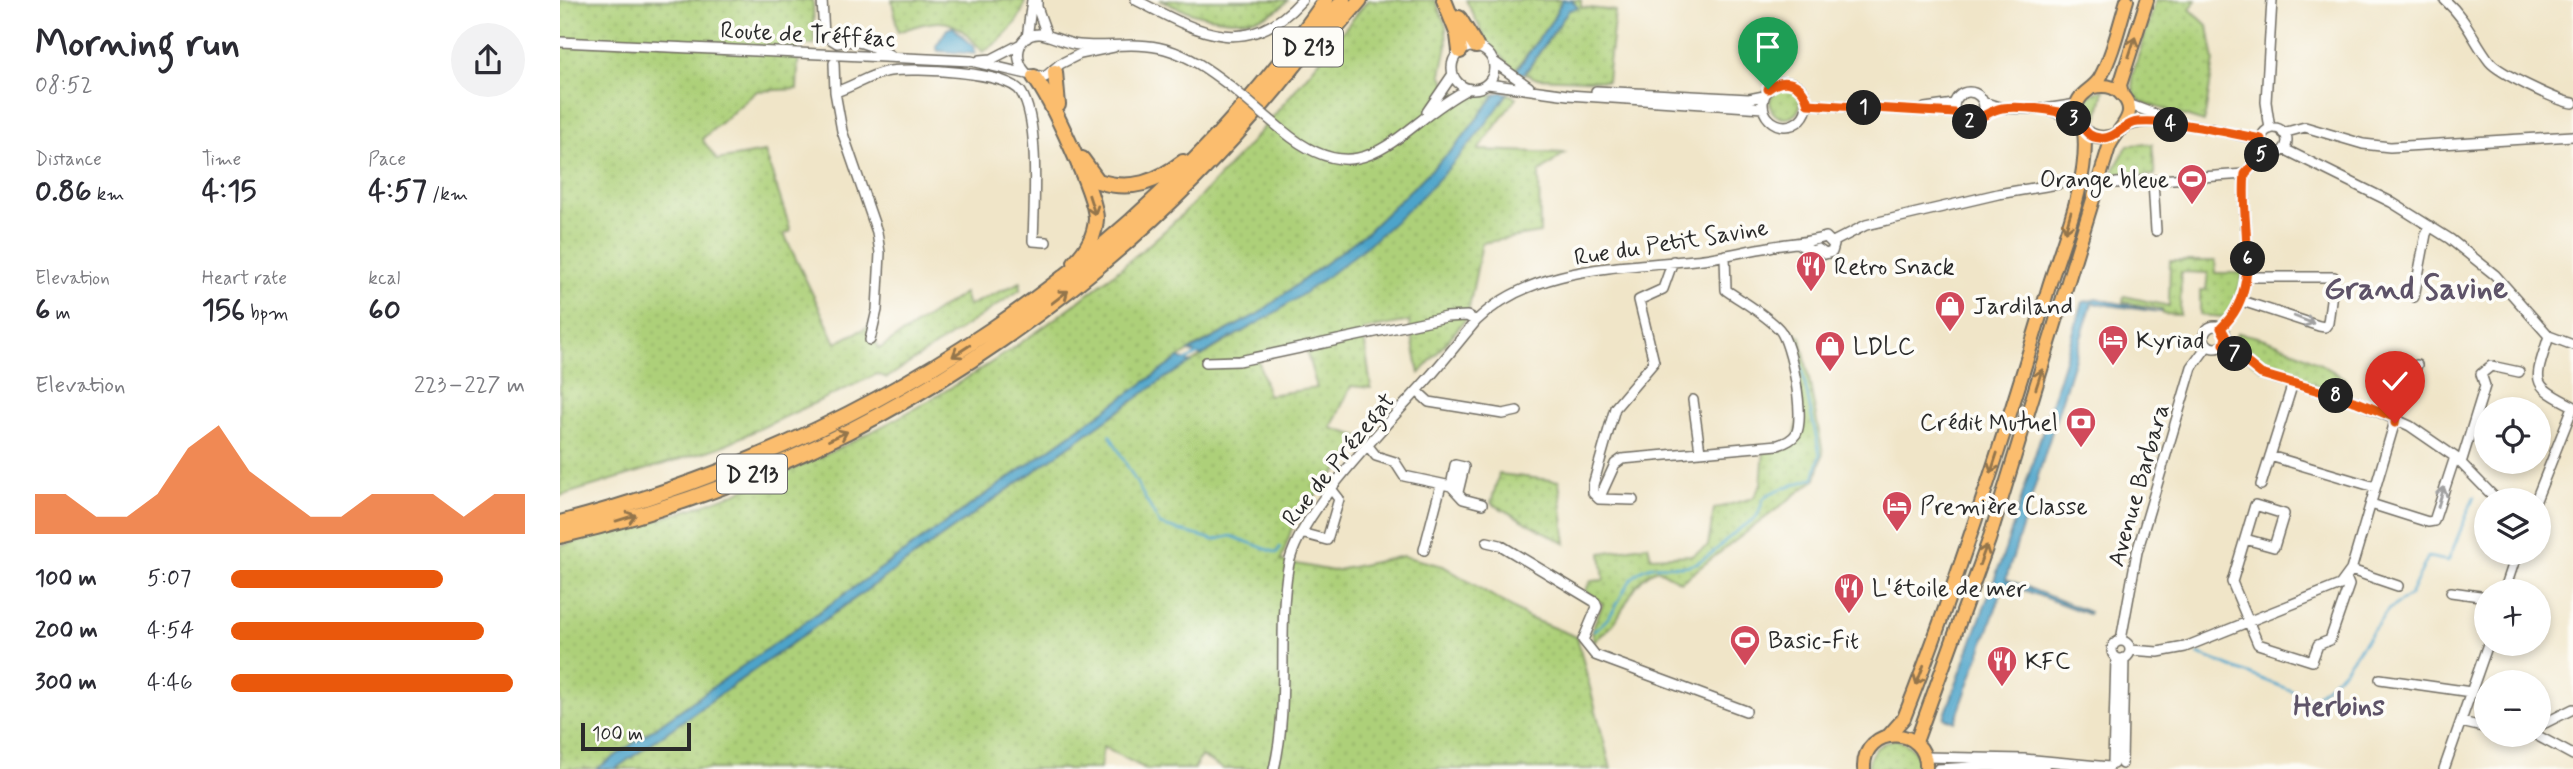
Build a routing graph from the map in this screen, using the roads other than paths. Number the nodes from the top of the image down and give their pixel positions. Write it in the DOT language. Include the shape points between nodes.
graph roads {
  1 [pos="822,0"];
  2 [pos="1035,0"];
  3 [pos="1136,0"];
  4 [pos="1302,0"];
  5 [pos="1326,0"];
  6 [pos="1343,0"];
  7 [pos="1360,0"];
  8 [pos="1444,0"];
  9 [pos="1452,0"];
  10 [pos="2127,0"];
  11 [pos="2147,0"];
  12 [pos="2272,0"];
  13 [pos="2445,0"];
  14 [pos="1047,35"];
  15 [pos="1024,41"];
  16 [pos="1056,41"];
  17 [pos="560,42"];
  18 [pos="1114,47"];
  19 [pos="1476,47"];
  20 [pos="1460,51"];
  21 [pos="894,57"];
  22 [pos="922,59"];
  23 [pos="971,61"];
  24 [pos="1494,62"];
  25 [pos="834,63"];
  26 [pos="1058,68"];
  27 [pos="923,72"];
  28 [pos="1030,75"];
  29 [pos="1453,75"];
  30 [pos="1488,83"];
  31 [pos="2094,87"];
  32 [pos="1530,88"];
  33 [pos="1468,89"];
  34 [pos="835,92"];
  35 [pos="1556,92"];
  36 [pos="1273,93"];
  37 [pos="1764,96"];
  38 [pos="2125,99"];
  39 [pos="1983,102"];
  40 [pos="2573,103"];
  41 [pos="1808,104"];
  42 [pos="2077,104"];
  43 [pos="1763,108"];
  44 [pos="2002,108"];
  45 [pos="1954,109"];
  46 [pos="2045,109"];
  47 [pos="1982,114"];
  48 [pos="1422,119"];
  49 [pos="2077,119"];
  50 [pos="2184,125"];
  51 [pos="1223,130"];
  52 [pos="2270,130"];
  53 [pos="2084,132"];
  54 [pos="2119,132"];
  55 [pos="2283,133"];
  56 [pos="2573,136"];
  57 [pos="2261,139"];
  58 [pos="2284,149"];
  59 [pos="2265,151"];
  60 [pos="2245,174"];
  61 [pos="2153,181"];
  62 [pos="2116,183"];
  63 [pos="2058,184"];
  64 [pos="2430,226"];
  65 [pos="2156,231"];
  66 [pos="1046,242"];
  67 [pos="1833,242"];
  68 [pos="1818,245"];
  69 [pos="1725,255"];
  70 [pos="1672,261"];
  71 [pos="2245,277"];
  72 [pos="2414,297"];
  73 [pos="2239,300"];
  74 [pos="1017,313"];
  75 [pos="1476,321"];
  76 [pos="2221,328"];
  77 [pos="2549,336"];
  78 [pos="870,340"];
  79 [pos="2224,344"];
  80 [pos="2208,345"];
  81 [pos="2573,345"];
  82 [pos="1206,362"];
  83 [pos="2417,365"];
  84 [pos="2519,372"];
  85 [pos="2293,383"];
  86 [pos="1417,391"];
  87 [pos="1693,400"];
  88 [pos="2573,406"];
  89 [pos="1517,411"];
  90 [pos="2396,418"];
  91 [pos="1368,446"];
  92 [pos="1700,451"];
  93 [pos="2270,456"];
  94 [pos="2458,460"];
  95 [pos="2261,485"];
  96 [pos="2375,487"];
  97 [pos="1450,488"];
  98 [pos="2485,488"];
  99 [pos="2541,488"];
  100 [pos="1332,490"];
  101 [pos="1598,499"];
  102 [pos="1633,500"];
  103 [pos="1482,504"];
  104 [pos="2371,504"];
  105 [pos="560,523"];
  106 [pos="1300,533"];
  107 [pos="560,536"];
  108 [pos="2245,539"];
  109 [pos="1487,542"];
  110 [pos="1424,550"];
  111 [pos="2348,574"];
  112 [pos="2398,586"];
  113 [pos="2451,592"];
  114 [pos="2474,595"];
  115 [pos="2246,622"];
  116 [pos="2121,640"];
  117 [pos="2124,655"];
  118 [pos="2484,656"];
  119 [pos="2380,680"];
  120 [pos="2471,692"];
  121 [pos="2573,709"];
  122 [pos="1746,711"];
  123 [pos="2551,720"];
  124 [pos="2460,722"];
  125 [pos="2474,725"];
  126 [pos="1889,735"];
  127 [pos="1916,742"];
  128 [pos="2551,743"];
  129 [pos="2573,755"];
  130 [pos="1926,763"];
  131 [pos="2116,767"];
  132 [pos="1274,769"];
  133 [pos="1864,769"];
  134 [pos="1938,769"];
  135 [pos="2046,769"];
  136 [pos="2444,769"];
  1 -- 21 [label="street" via="824,34 837,43 853,39 867,43"];
  2 -- 14 [label="street"];
  2 -- 15 [label="street"];
  3 -- 4 [label="street" via="1189,28 1226,37 1270,27"];
  5 -- 51 [label="highway, D 213"];
  6 -- 36 [label="highway, D 213"];
  7 -- 36 [label="highway" via="1289,83"];
  8 -- 20 [label="highway"];
  9 -- 19 [label="highway"];
  10 -- 31 [label="main road"];
  38 -- 11 [label="main road, one-way" via="2120,85"];
  12 -- 52 [label="street" via="2266,102"];
  13 -- 40 [label="street" via="2462,15 2492,64"];
  14 -- 15 [label="street" via="1036,34"];
  14 -- 16 [label="street"];
  15 -- 23 [label="street, Route de Tréfféac" via="992,59"];
  15 -- 28 [label="street" via="1018,62"];
  16 -- 18 [label="street"];
  16 -- 26 [label="street" via="1062,55"];
  17 -- 21 [label="street, Route de Tréfféac"];
  18 -- 26 [label="street" via="1092,51"];
  18 -- 48 [label="street, bridge" via="1162,48 1194,60 1309,149 1347,160 1387,148"];
  19 -- 20 [label="street"];
  19 -- 24 [label="street" via="1487,51"];
  20 -- 29 [label="street" via="1452,61"];
  21 -- 22 [label="street, Route de Tréfféac"];
  22 -- 23 [label="street, Route de Tréfféac"];
  22 -- 27 [label="street"];
  23 -- 28 [label="street, Route de Tréfféac"];
  24 -- 30 [label="street"];
  24 -- 32 [label="street"];
  25 -- 34 [label="street, Route de Tréfféac"];
  26 -- 28 [label="street" via="1045,77"];
  26 -- 51 [label="highway" via="1055,94 1060,111 1085,166 1098,181 1142,185 1184,161 1213,132"];
  27 -- 34 [label="street, Route de Tréfféac" via="889,71"];
  27 -- 66 [label="street, Route de Tréfféac" via="994,77 1021,92 1031,120 1034,241"];
  28 -- 74 [label="highway, one-way" via="1048,95 1096,216 1091,240 1077,260"];
  29 -- 33 [label="street"];
  29 -- 48 [label="street"];
  30 -- 32 [label="street"];
  30 -- 33 [label="street"];
  31 -- 38 [label="main road" via="2110,86"];
  31 -- 42 [label="main road" via="2083,93"];
  32 -- 35 [label="street"];
  33 -- 48 [label="street"];
  34 -- 78 [label="street, Route de Tréfféac" via="842,131 880,253 877,310"];
  35 -- 37 [label="street"];
  35 -- 43 [label="street"];
  107 -- 36 [label="highway, D 213, one-way" via="735,481 848,431 945,377 1110,258 1219,156"];
  37 -- 41 [label="street" via="1774,84 1792,83 1805,94"];
  37 -- 43 [label="street"];
  38 -- 50 [label="street"];
  38 -- 54 [label="main road" via="2128,117"];
  39 -- 44 [label="street"];
  39 -- 45 [label="street" via="1976,93 1968,92 1959,95"];
  39 -- 47 [label="street"];
  41 -- 43 [label="street" via="1803,118 1787,127 1772,123"];
  41 -- 45 [label="street"];
  42 -- 46 [label="street"];
  42 -- 49 [label="main road"];
  44 -- 46 [label="street"];
  44 -- 47 [label="street"];
  45 -- 47 [label="street" via="1968,122"];
  46 -- 49 [label="street"];
  49 -- 53 [label="main road"];
  50 -- 54 [label="street" via="2138,122"];
  50 -- 57 [label="street"];
  51 -- 74 [label="highway, D 213" via="1133,220"];
  52 -- 55 [label="street"];
  52 -- 57 [label="street"];
  53 -- 54 [label="main road" via="2099,138"];
  53 -- 126 [label="main road, one-way" via="2087,152 2070,214 1971,534 1904,718"];
  127 -- 54 [label="main road, one-way" via="1989,540 2109,147"];
  55 -- 56 [label="street" via="2305,127 2390,147"];
  55 -- 58 [label="street"];
  57 -- 59 [label="street"];
  58 -- 59 [label="street" via="2273,154"];
  58 -- 64 [label="street"];
  59 -- 60 [label="street"];
  60 -- 61 [label="street"];
  60 -- 71 [label="street"];
  61 -- 62 [label="street"];
  61 -- 65 [label="street"];
  63 -- 67 [label="street, Rue du Petit Savine" via="1866,225"];
  64 -- 72 [label="street"];
  64 -- 77 [label="street" via="2496,275"];
  67 -- 68 [label="street, Rue du Petit Savine" via="1826,237"];
  67 -- 68 [label="street, Rue du Petit Savine" via="1828,254"];
  68 -- 69 [label="street, Rue du Petit Savine" via="1780,245"];
  69 -- 70 [label="street, Rue du Petit Savine"];
  69 -- 92 [label="street" via="1726,290 1779,329 1792,359 1799,415 1794,436 1778,444"];
  70 -- 75 [label="street, Rue du Petit Savine" via="1608,267 1526,287"];
  70 -- 101 [label="street" via="1664,289 1639,300 1654,362 1609,420 1593,485"];
  71 -- 73 [label="street"];
  73 -- 71 [label="street, one-way" via="2319,326 2328,323 2334,277"];
  73 -- 76 [label="street"];
  74 -- 105 [label="highway, D 213, one-way" via="897,390 791,444 706,479"];
  75 -- 82 [label="street" via="1467,316 1446,317 1239,361"];
  75 -- 86 [label="street, Rue de Prézegat"];
  76 -- 79 [label="street"];
  76 -- 80 [label="street" via="2207,329 2204,339"];
  77 -- 81 [label="street"];
  77 -- 88 [label="street" via="2538,384"];
  79 -- 80 [label="street"];
  79 -- 85 [label="street" via="2256,371"];
  80 -- 116 [label="street, Avenue Barbara" via="2192,367 2136,554"];
  83 -- 90 [label="street"];
  84 -- 94 [label="street" via="2491,366 2482,374 2485,386"];
  85 -- 90 [label="street"];
  85 -- 93 [label="street"];
  86 -- 89 [label="street" via="1429,402 1503,414"];
  86 -- 91 [label="street, Rue de Prézegat"];
  87 -- 92 [label="street"];
  88 -- 99 [label="street"];
  90 -- 94 [label="street"];
  90 -- 96 [label="street"];
  91 -- 97 [label="street" via="1376,456 1395,462 1404,476"];
  91 -- 100 [label="street, Rue de Prézegat"];
  92 -- 101 [label="street" via="1622,459"];
  93 -- 95 [label="street"];
  93 -- 96 [label="street"];
  94 -- 98 [label="street"];
  104 -- 94 [label="street, one-way" via="2434,521"];
  96 -- 104 [label="street"];
  97 -- 103 [label="street" via="1463,499"];
  97 -- 110 [label="street"];
  100 -- 106 [label="street, Rue de Prézegat"];
  100 -- 106 [label="street" via="1339,499 1327,540"];
  101 -- 102 [label="street"];
  104 -- 111 [label="street"];
  106 -- 132 [label="street, Rue de Prézegat" via="1284,603 1281,720"];
  108 -- 108 [label="street" via="2255,505 2284,514 2274,547"];
  108 -- 115 [label="street" via="2232,582"];
  109 -- 122 [label="street" via="1500,545 1595,602 1583,640 1595,654"];
  111 -- 112 [label="street"];
  111 -- 115 [label="street" via="2329,590"];
  111 -- 115 [label="street" via="2349,585 2330,640 2318,645 2312,661 2258,644"];
  113 -- 114 [label="street"];
  115 -- 117 [label="street" via="2172,650"];
  116 -- 117 [label="street" via="2127,642"];
  116 -- 117 [label="street, Avenue Barbara" via="2112,647"];
  117 -- 131 [label="street"];
  118 -- 120 [label="street"];
  119 -- 120 [label="street"];
  120 -- 124 [label="street"];
  121 -- 123 [label="street"];
  124 -- 125 [label="street"];
  124 -- 136 [label="street"];
  126 -- 127 [label="main road"];
  126 -- 133 [label="main road" via="1871,746"];
  127 -- 130 [label="main road"];
  128 -- 129 [label="street"];
  130 -- 131 [label="street" via="2024,759"];
  134 -- 135 [label="street"];
}
